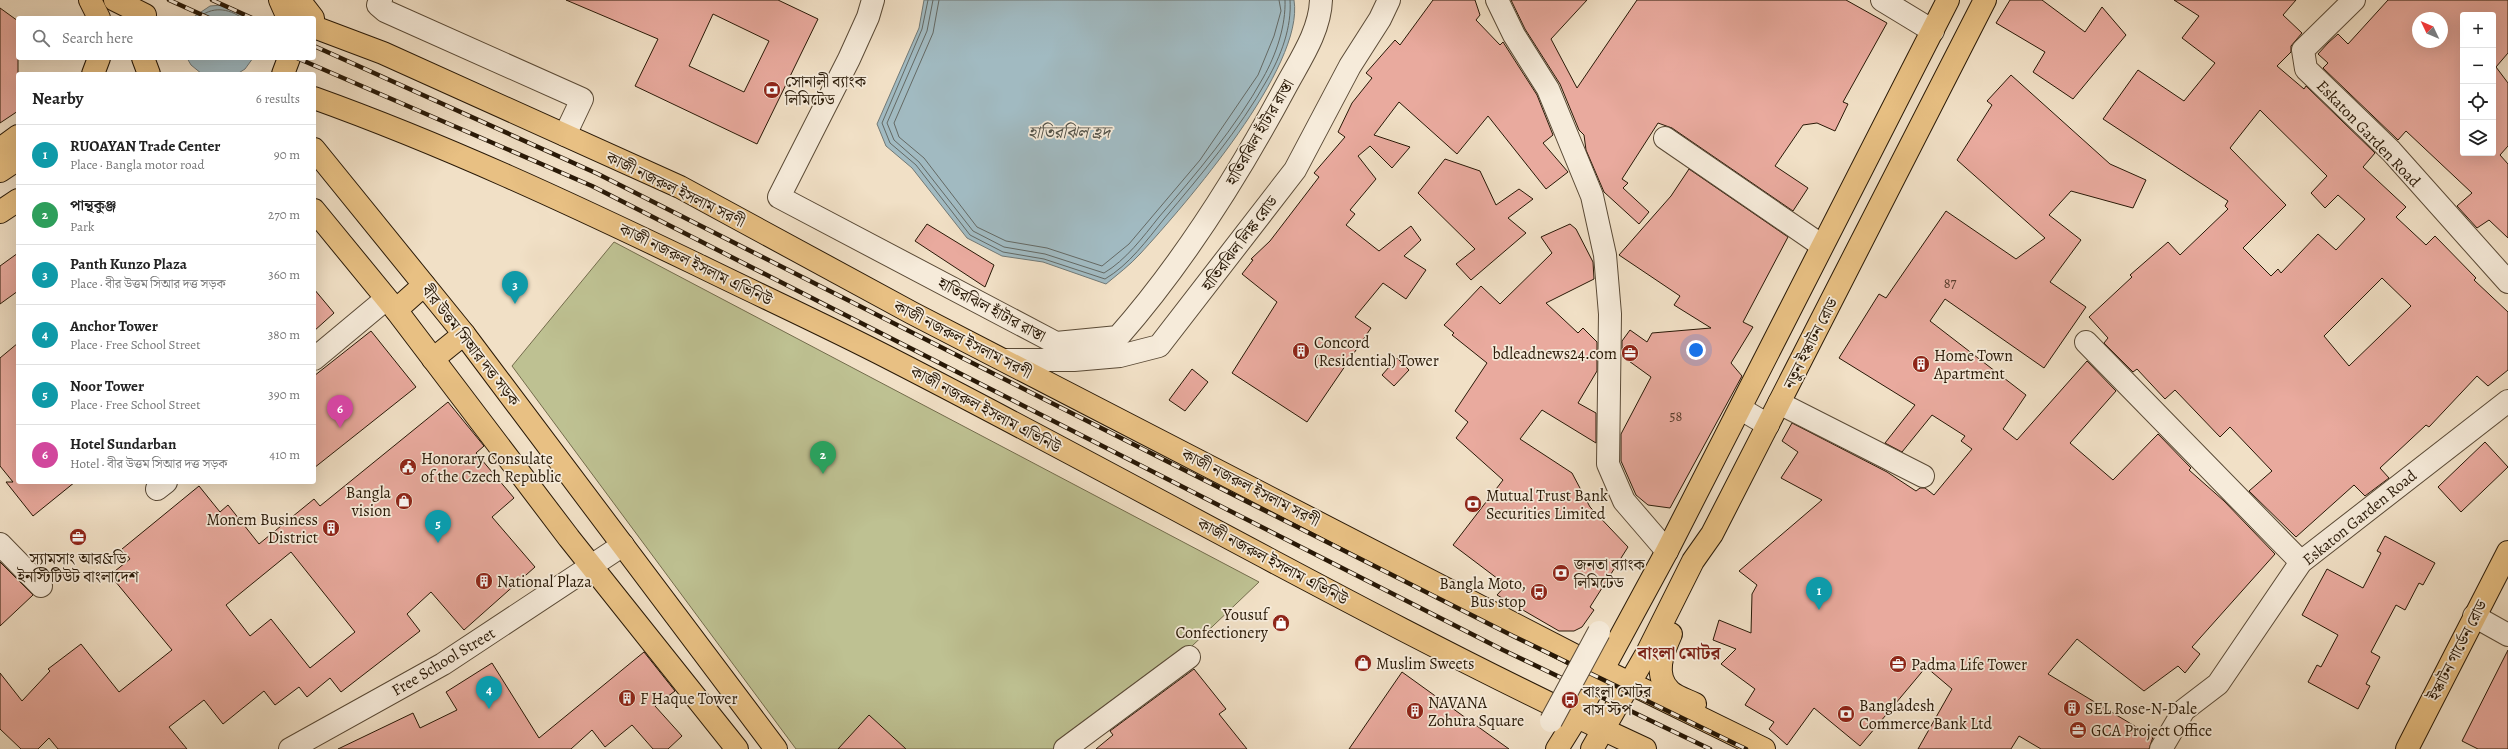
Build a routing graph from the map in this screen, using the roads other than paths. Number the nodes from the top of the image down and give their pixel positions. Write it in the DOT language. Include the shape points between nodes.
graph roads {
  1 [pos="90,0"];
  2 [pos="115,0"];
  3 [pos="280,0"];
  4 [pos="299,0"];
  5 [pos="381,0"];
  6 [pos="873,0"];
  7 [pos="1321,0"];
  8 [pos="1389,0"];
  9 [pos="1497,0"];
  10 [pos="1882,0"];
  11 [pos="1948,0"];
  12 [pos="1985,0"];
  13 [pos="2354,0"];
  14 [pos="148,11"];
  15 [pos="98,16"];
  16 [pos="287,16"];
  17 [pos="312,16"];
  18 [pos="316,19"];
  19 [pos="316,29"];
  20 [pos="1933,30"];
  21 [pos="342,37"];
  22 [pos="99,60"];
  23 [pos="288,60"];
  24 [pos="94,72"];
  25 [pos="284,72"];
  26 [pos="316,99"];
  27 [pos="1879,134"];
  28 [pos="565,135"];
  29 [pos="16,137"];
  30 [pos="1665,138"];
  31 [pos="1910,148"];
  32 [pos="0,149"];
  33 [pos="316,150"];
  34 [pos="16,160"];
  35 [pos="0,171"];
  36 [pos="16,201"];
  37 [pos="0,212"];
  38 [pos="316,212"];
  39 [pos="1821,245"];
  40 [pos="2508,282"];
  41 [pos="424,285"];
  42 [pos="391,305"];
  43 [pos="464,334"];
  44 [pos="2086,342"];
  45 [pos="316,358"];
  46 [pos="433,359"];
  47 [pos="1005,360"];
  48 [pos="2508,401"];
  49 [pos="1779,403"];
  50 [pos="1741,409"];
  51 [pos="1768,425"];
  52 [pos="1923,476"];
  53 [pos="1712,534"];
  54 [pos="0,544"];
  55 [pos="622,545"];
  56 [pos="1667,551"];
  57 [pos="2508,552"];
  58 [pos="2301,562"];
  59 [pos="593,567"];
  60 [pos="41,586"];
  61 [pos="2474,616"];
  62 [pos="1609,635"];
  63 [pos="2508,635"];
  64 [pos="1647,653"];
  65 [pos="1189,657"];
  66 [pos="1603,670"];
  67 [pos="1631,683"];
  68 [pos="1577,717"];
  69 [pos="1551,721"];
  70 [pos="1604,730"];
  71 [pos="1757,745"];
  72 [pos="290,749"];
  73 [pos="737,749"];
  74 [pos="776,749"];
  75 [pos="1065,749"];
  76 [pos="1557,749"];
  77 [pos="1592,749"];
  78 [pos="1645,749"];
  79 [pos="2161,749"];
  80 [pos="2406,749"];
  1 -- 15 [label="main road"];
  2 -- 14 [label="main road"];
  3 -- 16 [label="main road"];
  4 -- 17 [label="main road"];
  5 -- 28 [label="street" via="378,5 385,11 582,98"];
  6 -- 7 [label="street, হাতিরঝিল হাঁটার রাস্তা" via="849,59 779,197 1056,343 1118,337 1148,304 1252,149 1306,49 1317,23"];
  8 -- 47 [label="street, হাতিরঝিল লিঙ্ক রোড" via="1350,66 1295,170 1159,346 1120,356 1074,360"];
  9 -- 56 [label="street" via="1514,35 1548,89 1592,196 1605,255 1610,314 1608,464 1624,501"];
  10 -- 20 [label="street"];
  11 -- 20 [label="main road, নতুন ইস্কাটন রোড"];
  12 -- 31 [label="main road, নতুন ইস্কাটন রোড"];
  13 -- 40 [label="street, Eskaton Garden Road" via="2304,50 2306,69 2391,151"];
  18 -- 21 [label="main road"];
  19 -- 21 [label="main road, কাজী নজরুল ইসলাম সরণী"];
  20 -- 27 [label="main road, নতুন ইস্কাটন রোড"];
  21 -- 28 [label="main road, কাজী নজরুল ইসলাম সরণী" via="384,53"];
  22 -- 24 [label="main road"];
  23 -- 25 [label="main road"];
  26 -- 68 [label="main road, কাজী নজরুল ইসলাম এভিনিউ" via="382,122 541,189 882,354 1315,583"];
  27 -- 31 [label="main road"];
  27 -- 39 [label="main road, নতুন ইস্কাটন রোড"];
  28 -- 47 [label="main road, কাজী নজরুল ইসলাম সরণী" via="680,187 912,313"];
  29 -- 32 [label="main road"];
  30 -- 39 [label="street"];
  31 -- 49 [label="main road, নতুন ইস্কাটন রোড"];
  33 -- 41 [label="main road, বীর উত্তম সিআর দত্ত সড়ক"];
  34 -- 35 [label="main road"];
  36 -- 37 [label="main road"];
  38 -- 42 [label="main road"];
  39 -- 50 [label="main road, নতুন ইস্কাটন রোড"];
  41 -- 42 [label="main road"];
  41 -- 43 [label="main road, বীর উত্তম সিআর দত্ত সড়ক"];
  42 -- 45 [label="street"];
  42 -- 46 [label="main road"];
  43 -- 46 [label="main road"];
  43 -- 55 [label="main road, বীর উত্তম সিআর দত্ত সড়ক"];
  44 -- 58 [label="street"];
  46 -- 59 [label="main road"];
  47 -- 66 [label="main road, কাজী নজরুল ইসলাম সরণী"];
  48 -- 58 [label="street, Eskaton Garden Road"];
  49 -- 51 [label="main road, নতুন ইস্কাটন রোড"];
  49 -- 52 [label="street"];
  50 -- 51 [label="street"];
  50 -- 56 [label="main road, নতুন ইস্কাটন রোড"];
  51 -- 53 [label="main road, নতুন ইস্কাটন রোড"];
  53 -- 64 [label="main road, নতুন ইস্কাটন রোড" via="1693,561"];
  53 -- 71 [label="main road" via="1706,558 1660,660 1661,673 1670,692 1726,719"];
  54 -- 60 [label="street"];
  55 -- 59 [label="street"];
  55 -- 74 [label="main road, বীর উত্তম সিআর দত্ত সড়ক"];
  56 -- 62 [label="main road, নতুন ইস্কাটন রোড"];
  57 -- 61 [label="main road, ইস্কাটন গার্ডেন রোড"];
  58 -- 79 [label="street, Eskaton Garden Road" via="2218,684 2184,710"];
  59 -- 72 [label="street, Free School Street" via="443,664"];
  59 -- 73 [label="main road"];
  61 -- 63 [label="street"];
  61 -- 80 [label="main road, ইস্কাটন গার্ডেন রোড"];
  62 -- 64 [label="main road"];
  62 -- 66 [label="main road, নতুন ইস্কাটন রোড"];
  62 -- 69 [label="street, bridge"];
  64 -- 67 [label="main road, নতুন ইস্কাটন রোড"];
  65 -- 75 [label="street"];
  66 -- 67 [label="main road"];
  66 -- 68 [label="main road, নতুন ইস্কাটন রোড"];
  67 -- 70 [label="main road, নতুন ইস্কাটন রোড"];
  67 -- 71 [label="main road"];
  68 -- 70 [label="main road, কাজী নজরুল ইসলাম এভিনিউ"];
  68 -- 76 [label="main road, নতুন ইস্কাটন রোড"];
  70 -- 77 [label="main road, নতুন ইস্কাটন রোড"];
  70 -- 78 [label="main road, কাজী নজরুল ইসলাম এভিনিউ"];
}
